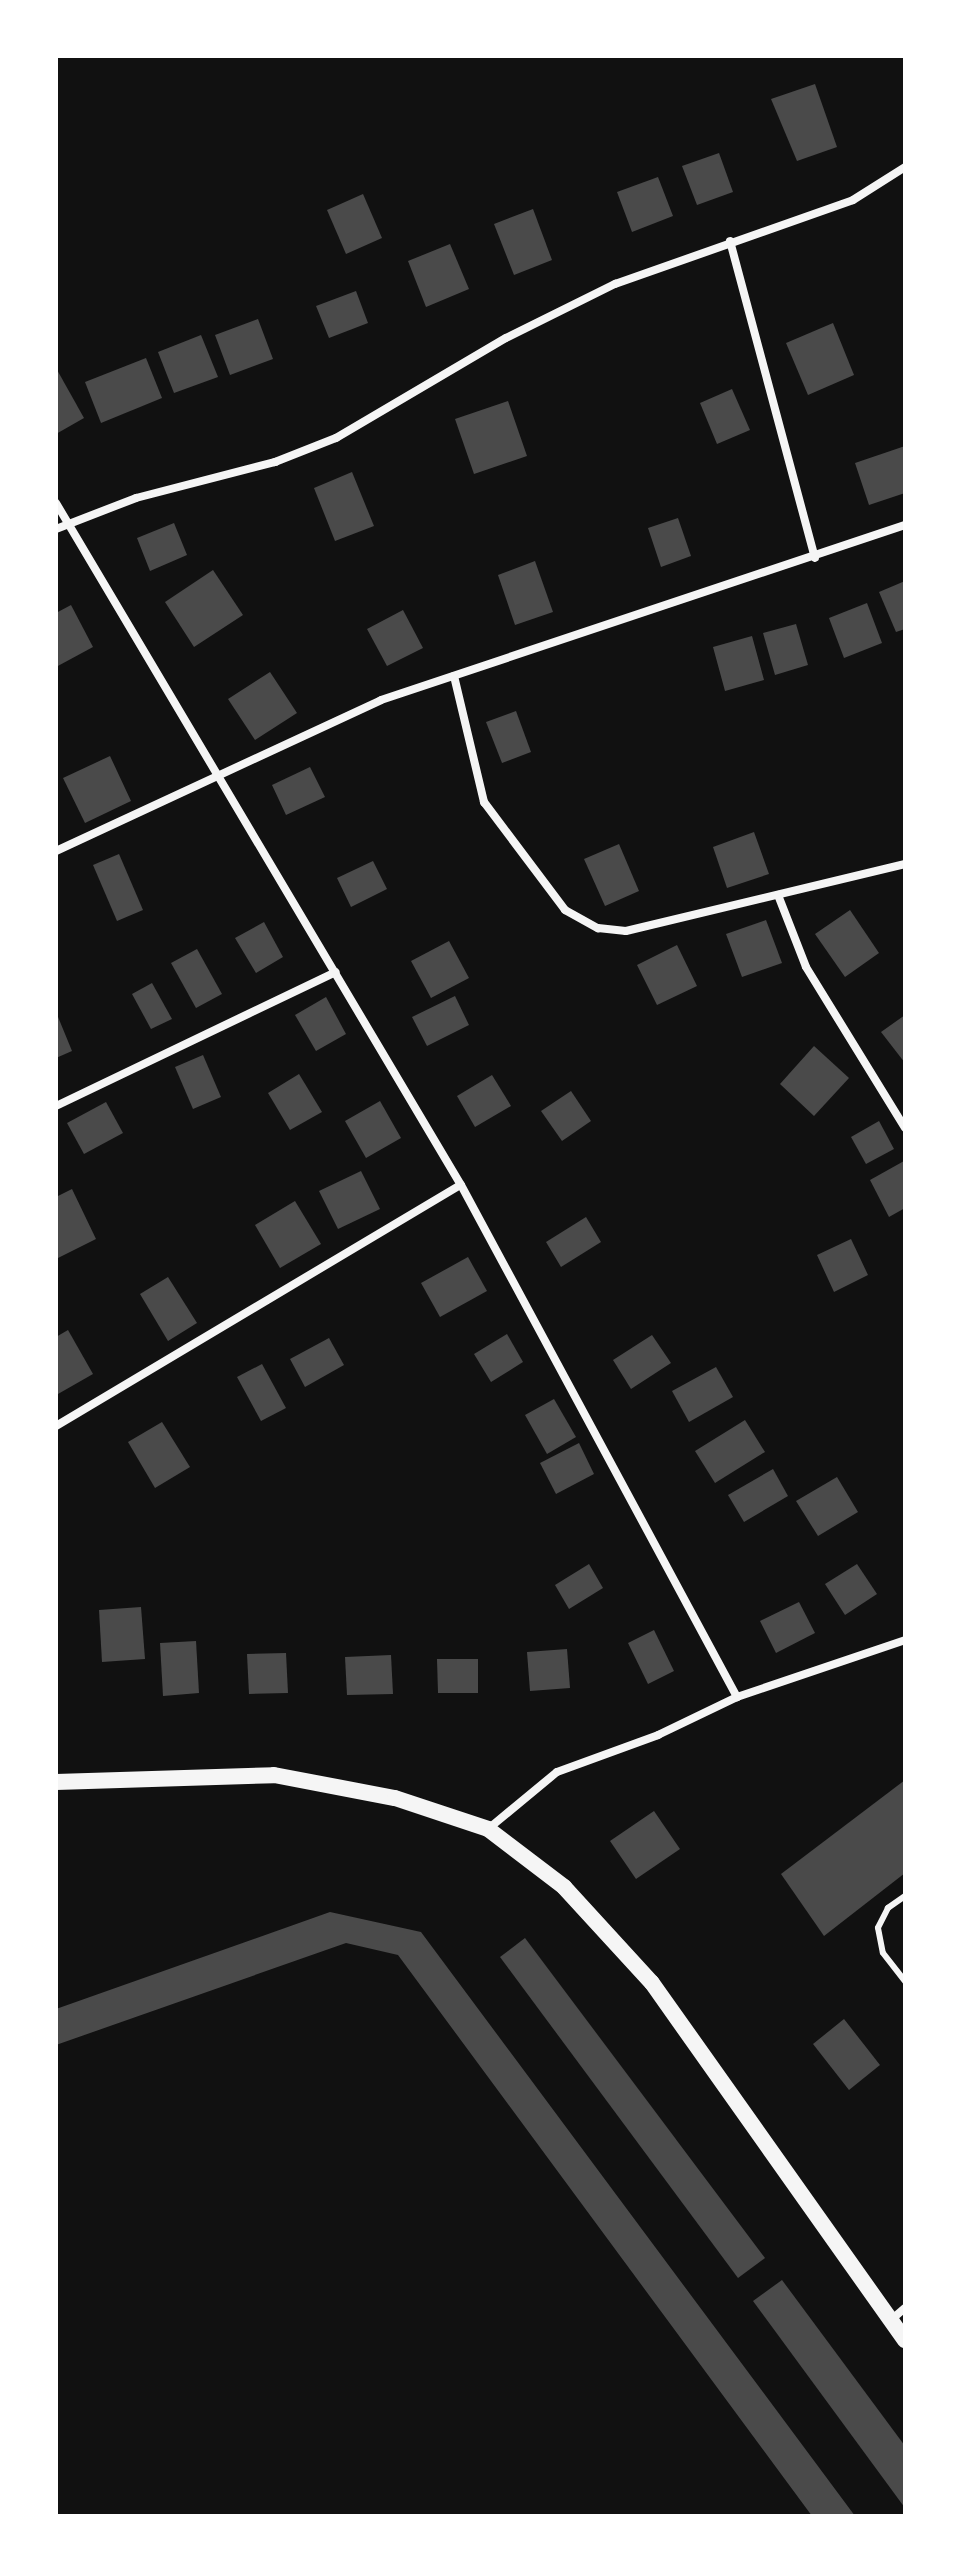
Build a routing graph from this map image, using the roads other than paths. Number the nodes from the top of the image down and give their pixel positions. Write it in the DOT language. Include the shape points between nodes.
graph roads {
  1 [pos="905,167"];
  2 [pos="730,241"];
  3 [pos="56,503"];
  4 [pos="69,523"];
  5 [pos="905,525"];
  6 [pos="56,529"];
  7 [pos="815,558"];
  8 [pos="454,676"];
  9 [pos="219,776"];
  10 [pos="56,851"];
  11 [pos="905,864"];
  12 [pos="778,895"];
  13 [pos="336,972"];
  14 [pos="56,1106"];
  15 [pos="905,1128"];
  16 [pos="461,1185"];
  17 [pos="56,1426"];
  18 [pos="905,1640"];
  19 [pos="737,1697"];
  20 [pos="56,1782"];
  21 [pos="488,1829"];
  22 [pos="905,1896"];
  23 [pos="905,1981"];
  24 [pos="905,2308"];
  25 [pos="891,2320"];
  26 [pos="905,2340"];
  1 -- 2 [label="street" via="853,200"];
  2 -- 4 [label="street" via="615,284 506,338 336,438 275,462 136,498"];
  2 -- 7 [label="street"];
  3 -- 4 [label="street"];
  4 -- 6 [label="street"];
  4 -- 9 [label="street"];
  5 -- 7 [label="street"];
  7 -- 8 [label="street"];
  8 -- 9 [label="street" via="381,700"];
  8 -- 12 [label="street" via="484,802 565,910 598,928 626,931"];
  9 -- 10 [label="street"];
  9 -- 13 [label="street"];
  11 -- 12 [label="street"];
  12 -- 15 [label="street" via="806,967"];
  13 -- 14 [label="street"];
  13 -- 16 [label="street"];
  16 -- 17 [label="street"];
  16 -- 19 [label="street"];
  18 -- 19 [label="street"];
  19 -- 21 [label="street" via="658,1735 557,1772"];
  20 -- 21 [label="main road" via="274,1775 395,1798"];
  21 -- 25 [label="main road" via="564,1887 652,1983"];
  22 -- 23 [label="lane" via="888,1908 878,1928 883,1953"];
  24 -- 25 [label="street"];
  25 -- 26 [label="main road"];
}
